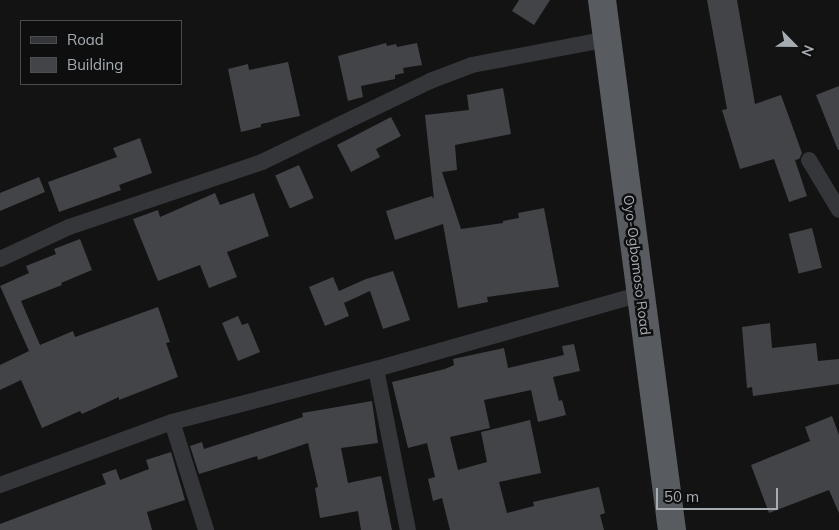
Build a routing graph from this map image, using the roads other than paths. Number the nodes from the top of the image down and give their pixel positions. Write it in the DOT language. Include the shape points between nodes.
graph roads {
  1 [pos="602,0"];
  2 [pos="608,39"];
  3 [pos="809,160"];
  4 [pos="839,210"];
  5 [pos="0,259"];
  6 [pos="641,294"];
  7 [pos="376,369"];
  8 [pos="172,422"];
  9 [pos="0,485"];
  10 [pos="206,530"];
  11 [pos="408,530"];
  12 [pos="672,530"];
  1 -- 2 [label="highway, Oyo-Ogbomoso Road"];
  2 -- 5 [label="street" via="472,65 430,81 262,162 69,227"];
  2 -- 6 [label="highway, Oyo-Ogbomoso Road"];
  3 -- 4 [label="street"];
  6 -- 7 [label="street"];
  6 -- 12 [label="highway, Oyo-Ogbomoso Road"];
  7 -- 8 [label="street"];
  7 -- 11 [label="street"];
  8 -- 9 [label="street"];
  8 -- 10 [label="street"];
}
